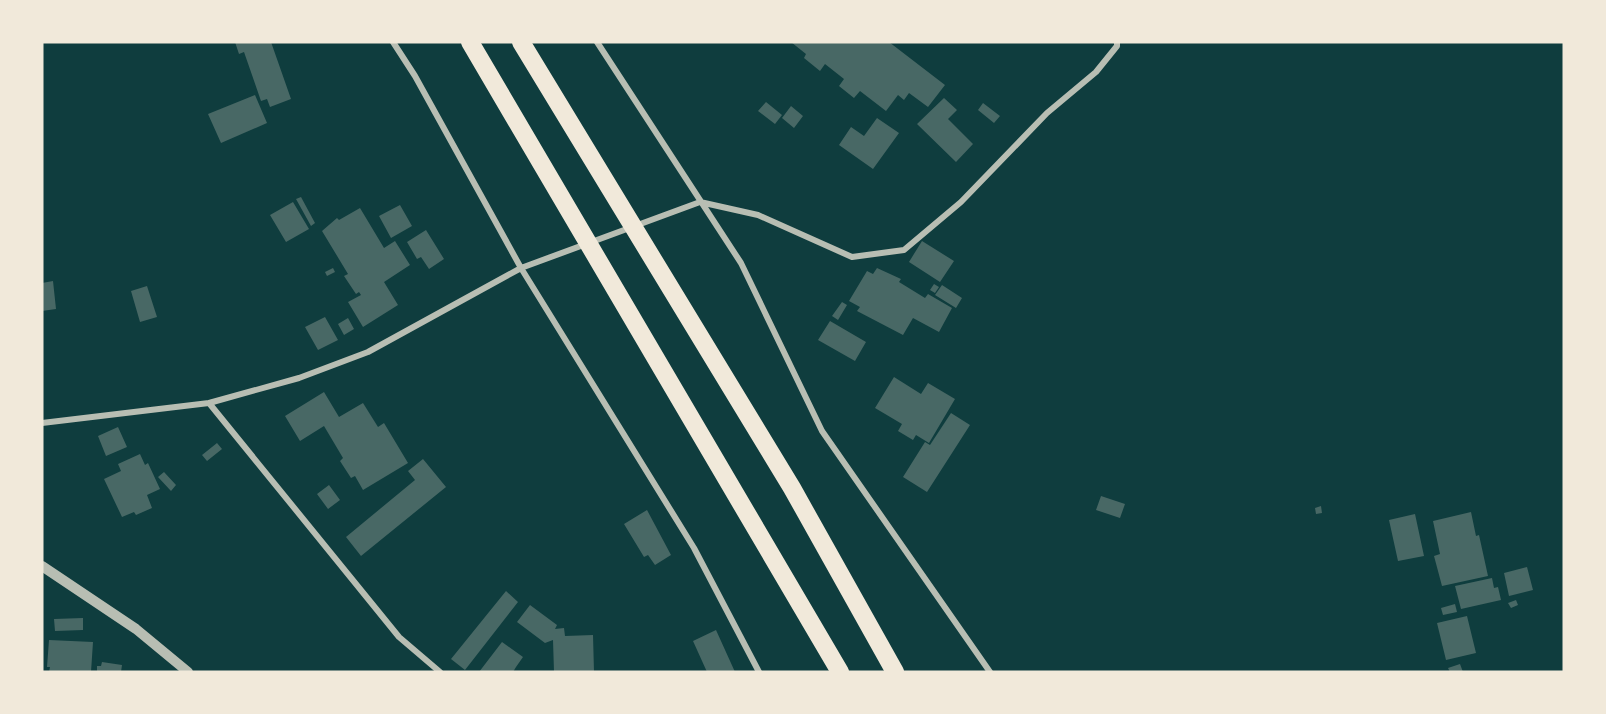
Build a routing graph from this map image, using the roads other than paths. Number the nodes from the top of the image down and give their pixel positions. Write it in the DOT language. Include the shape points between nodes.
graph roads {
  1 [pos="393,42"];
  2 [pos="470,42"];
  3 [pos="521,42"];
  4 [pos="597,42"];
  5 [pos="1117,42"];
  6 [pos="700,202"];
  7 [pos="521,268"];
  8 [pos="209,403"];
  9 [pos="42,423"];
  10 [pos="42,566"];
  11 [pos="188,672"];
  12 [pos="440,672"];
  13 [pos="759,672"];
  14 [pos="840,672"];
  15 [pos="895,672"];
  16 [pos="990,672"];
  1 -- 7 [label="street"];
  2 -- 14 [label="highway"];
  3 -- 15 [label="highway" via="792,489"];
  4 -- 6 [label="street"];
  5 -- 6 [label="street" via="1096,72 1047,113 961,202 903,250 852,256 758,215"];
  6 -- 7 [label="street"];
  6 -- 16 [label="street" via="741,263 822,431"];
  7 -- 8 [label="street" via="368,352 299,378"];
  7 -- 13 [label="street" via="694,548"];
  8 -- 9 [label="street"];
  8 -- 12 [label="street" via="399,637"];
  10 -- 11 [label="street" via="136,629"];
}
